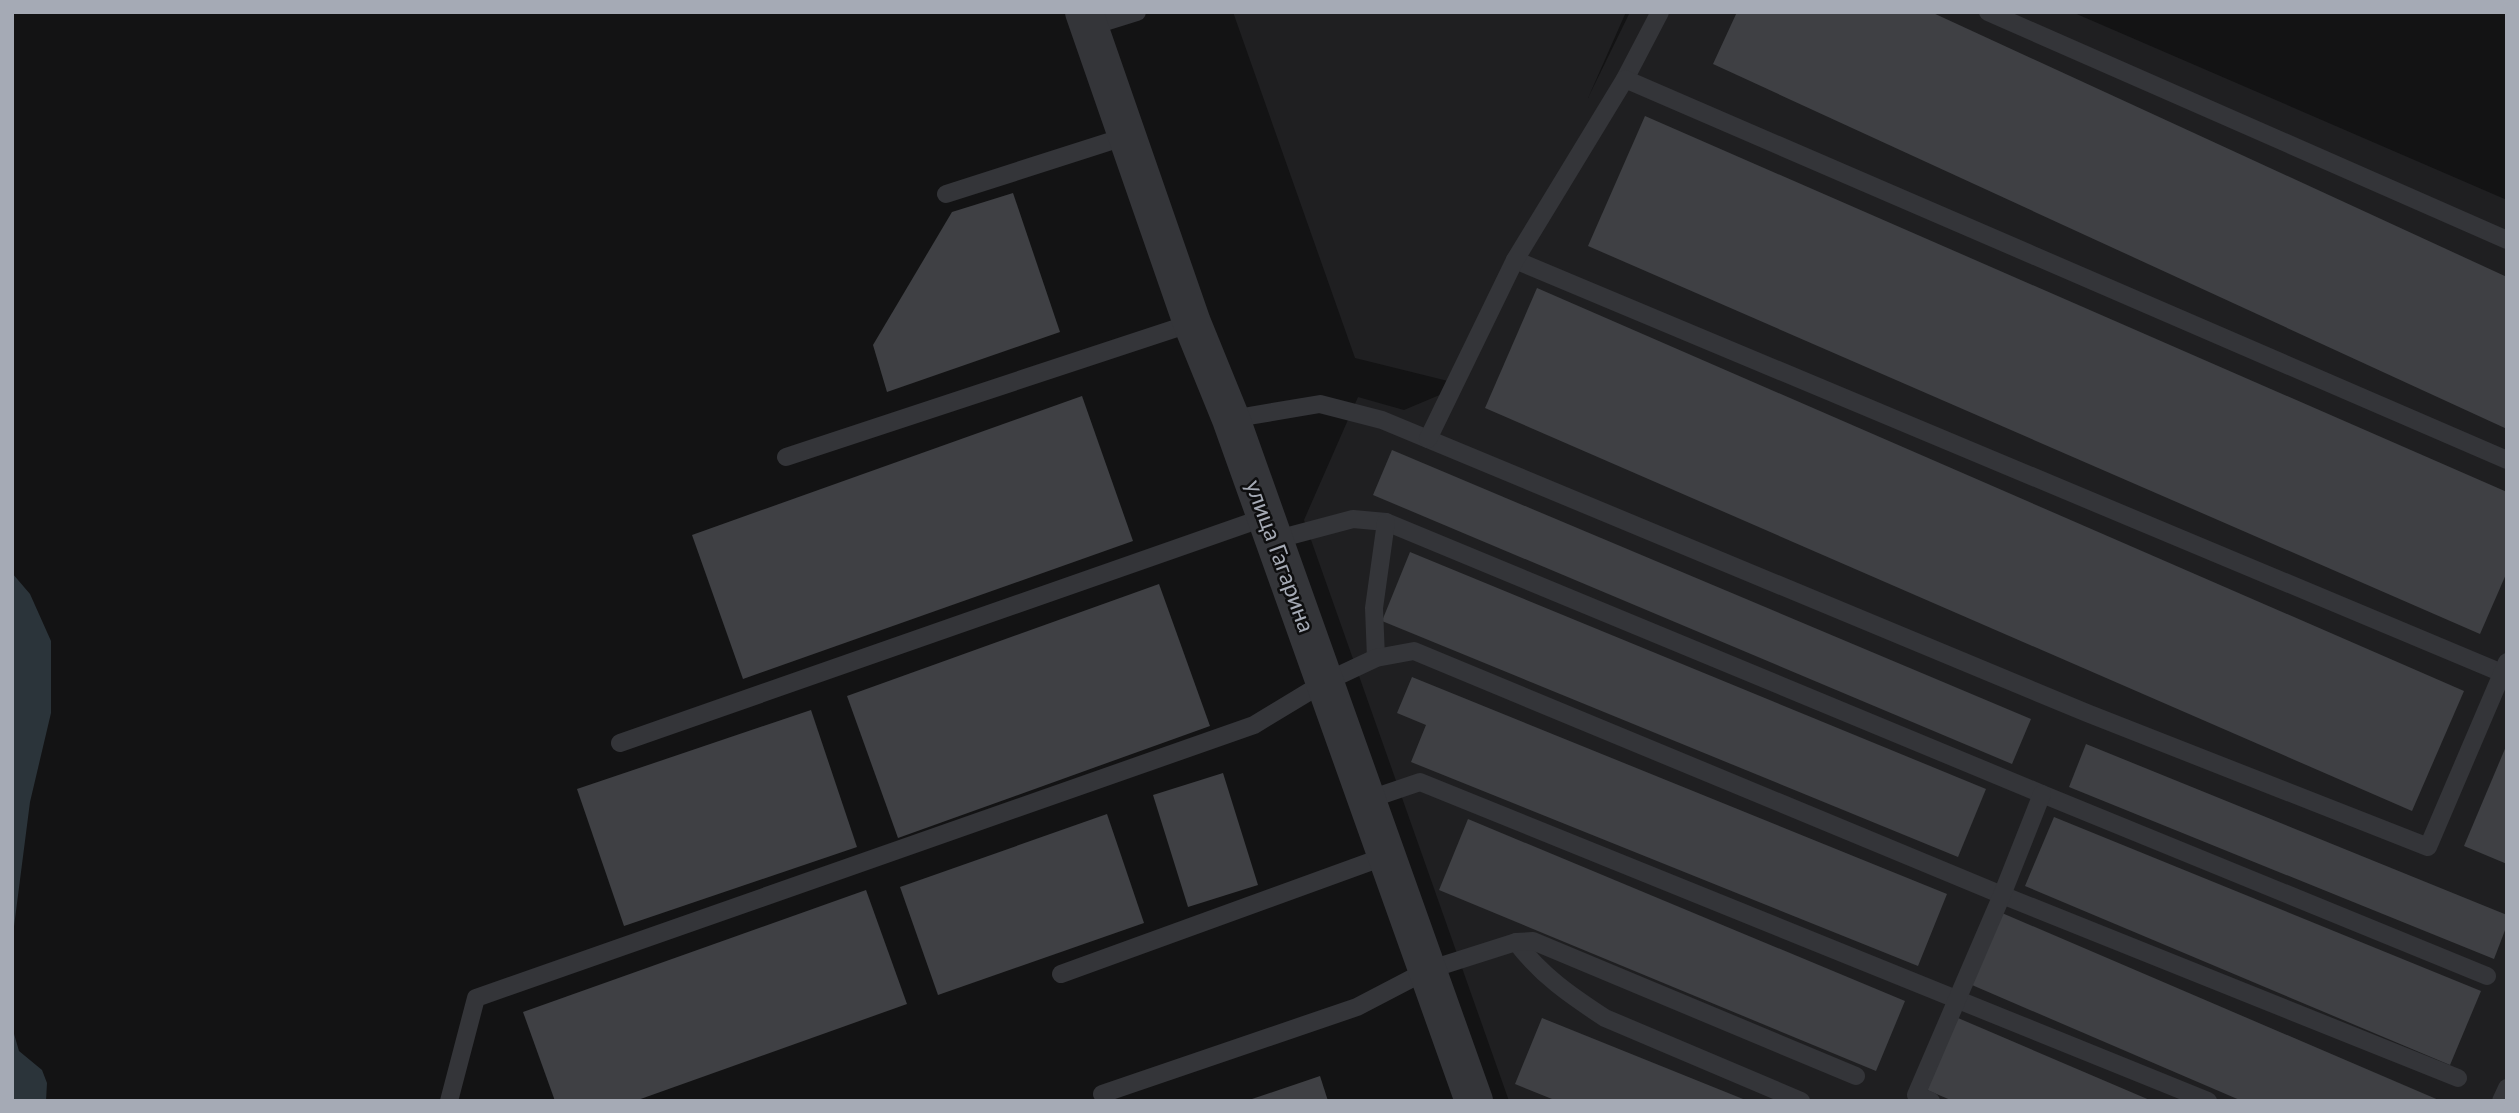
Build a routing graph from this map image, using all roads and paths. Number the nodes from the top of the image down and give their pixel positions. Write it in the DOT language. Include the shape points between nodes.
graph roads {
  1 [pos="1136,12"];
  2 [pos="1660,12"];
  3 [pos="1988,12"];
  4 [pos="1086,20"];
  5 [pos="1625,79"];
  6 [pos="1127,136"];
  7 [pos="946,194"];
  8 [pos="2507,240"];
  9 [pos="1516,260"];
  10 [pos="1192,323"];
  11 [pos="1231,419"];
  12 [pos="1428,439"];
  13 [pos="786,457"];
  14 [pos="2507,460"];
  15 [pos="1386,522"];
  16 [pos="1270,529"];
  17 [pos="1376,658"];
  18 [pos="2504,668"];
  19 [pos="1325,682"];
  20 [pos="620,743"];
  21 [pos="2042,794"];
  22 [pos="1367,800"];
  23 [pos="1386,856"];
  24 [pos="2002,895"];
  25 [pos="1516,942"];
  26 [pos="1428,970"];
  27 [pos="1061,974"];
  28 [pos="2487,976"];
  29 [pos="1958,998"];
  30 [pos="1856,1076"];
  31 [pos="2458,1077"];
  32 [pos="2507,1088"];
  33 [pos="1102,1094"];
  34 [pos="449,1101"];
  35 [pos="1474,1101"];
  36 [pos="1801,1101"];
  37 [pos="1931,1101"];
  38 [pos="2208,1101"];
  39 [pos="2501,1101"];
  1 -- 4 [label="lane"];
  2 -- 5 [label="lane"];
  3 -- 8 [label="lane"];
  4 -- 6 [label="street, улица Гагарина"];
  5 -- 9 [label="lane"];
  5 -- 14 [label="lane"];
  6 -- 7 [label="lane"];
  6 -- 10 [label="street, улица Гагарина"];
  9 -- 12 [label="lane"];
  9 -- 18 [label="lane"];
  10 -- 11 [label="street, улица Гагарина"];
  10 -- 13 [label="lane"];
  11 -- 12 [label="lane" via="1320,404 1382,420"];
  11 -- 16 [label="street, улица Гагарина"];
  12 -- 18 [label="lane" via="2087,713 2428,847"];
  15 -- 16 [label="lane" via="1353,519"];
  15 -- 17 [label="lane" via="1374,608"];
  15 -- 21 [label="lane"];
  16 -- 19 [label="street, улица Гагарина"];
  16 -- 20 [label="lane"];
  17 -- 19 [label="lane"];
  17 -- 24 [label="lane" via="1414,651"];
  19 -- 22 [label="street, улица Гагарина"];
  19 -- 34 [label="lane" via="1254,725 476,998"];
  21 -- 24 [label="lane"];
  21 -- 28 [label="lane"];
  22 -- 23 [label="street, улица Гагарина"];
  22 -- 29 [label="lane" via="1420,782"];
  23 -- 26 [label="street, улица Гагарина"];
  23 -- 27 [label="lane"];
  24 -- 29 [label="lane"];
  24 -- 31 [label="lane"];
  25 -- 26 [label="lane"];
  25 -- 30 [label="lane" via="1533,941"];
  25 -- 36 [label="lane" via="1536,968 1605,1018"];
  26 -- 33 [label="lane" via="1357,1007"];
  26 -- 35 [label="street, улица Гагарина"];
  29 -- 37 [label="lane" via="1916,1095"];
  29 -- 38 [label="lane"];
  32 -- 39 [label="lane"];
}
